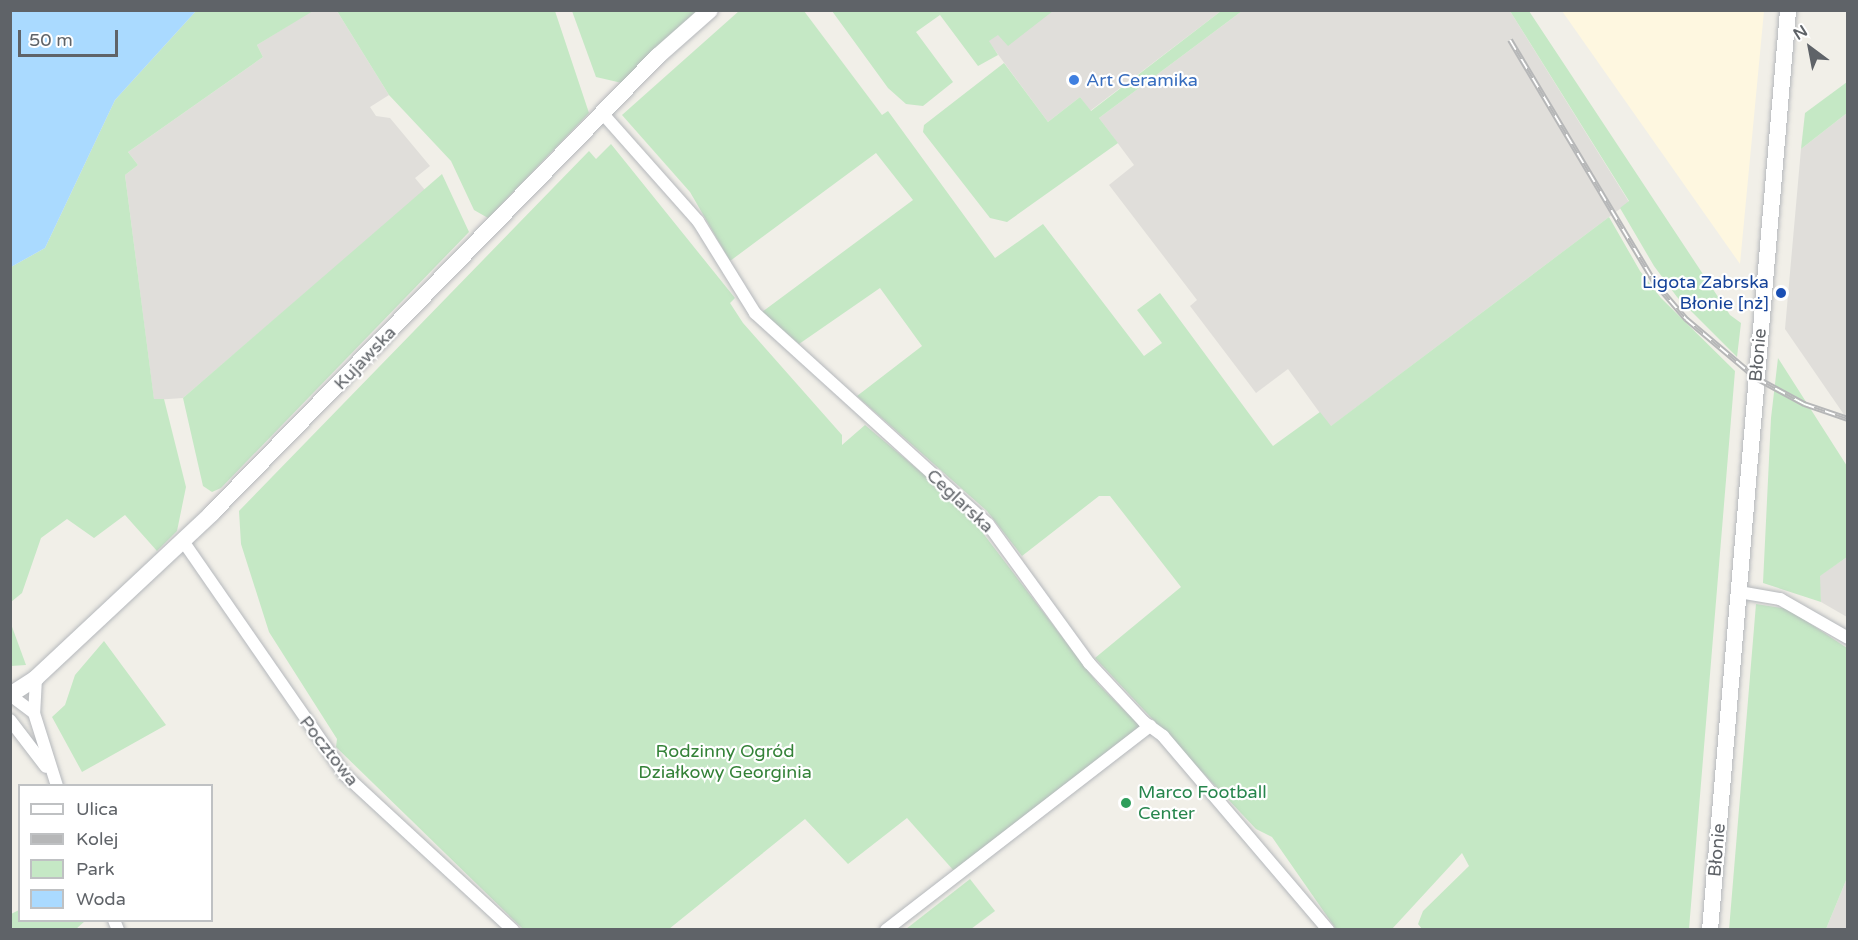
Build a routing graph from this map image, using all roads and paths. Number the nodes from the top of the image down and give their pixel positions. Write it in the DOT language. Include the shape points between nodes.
graph roads {
  1 [pos="710,10"];
  2 [pos="1788,10"];
  3 [pos="603,114"];
  4 [pos="183,541"];
  5 [pos="1739,592"];
  6 [pos="1848,638"];
  7 [pos="36,678"];
  8 [pos="10,696"];
  9 [pos="34,713"];
  10 [pos="12,721"];
  11 [pos="1150,726"];
  12 [pos="55,780"];
  13 [pos="513,930"];
  14 [pos="886,930"];
  15 [pos="1328,930"];
  16 [pos="1710,930"];
  1 -- 3 [label="street, Kujawska" via="658,56"];
  2 -- 5 [label="street, Błonie"];
  3 -- 4 [label="street, Kujawska"];
  3 -- 11 [label="street, Ceglarska" via="698,221 755,312 988,524 1089,663"];
  4 -- 7 [label="street, Kujawska"];
  4 -- 13 [label="street, Pocztowa" via="345,775"];
  5 -- 6 [label="street" via="1780,599"];
  5 -- 16 [label="street, Błonie"];
  7 -- 8 [label="street, Kujawska"];
  7 -- 9 [label="street"];
  8 -- 9 [label="street"];
  8 -- 10 [label="street"];
  9 -- 12 [label="street"];
  10 -- 12 [label="street"];
  11 -- 14 [label="street"];
  11 -- 15 [label="street, Ceglarska" via="1163,736"];
}
